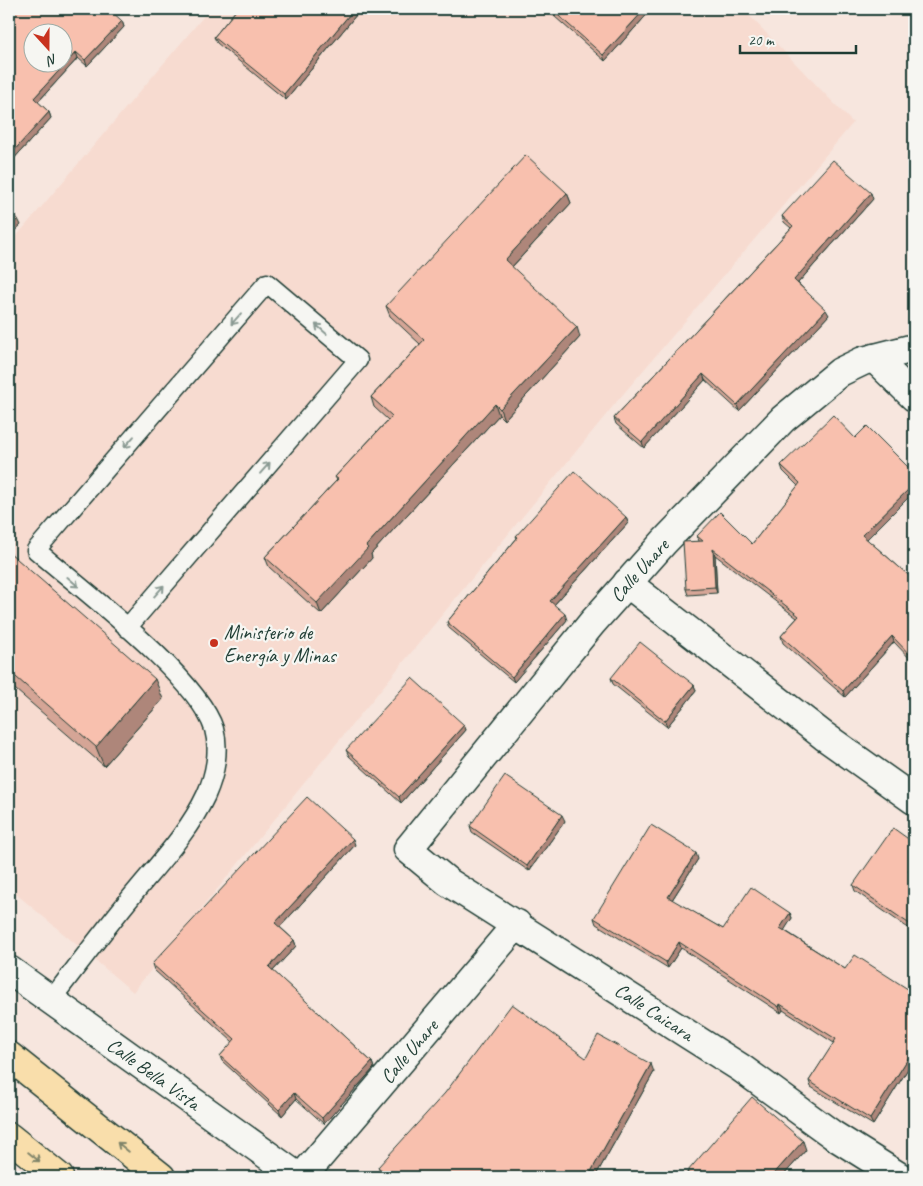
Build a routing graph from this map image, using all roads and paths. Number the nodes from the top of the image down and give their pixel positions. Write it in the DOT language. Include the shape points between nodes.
graph roads {
  1 [pos="914,348"];
  2 [pos="874,358"];
  3 [pos="914,397"];
  4 [pos="627,583"];
  5 [pos="127,628"];
  6 [pos="914,800"];
  7 [pos="408,849"];
  8 [pos="517,924"];
  9 [pos="9,970"];
  10 [pos="52,1000"];
  11 [pos="9,1056"];
  12 [pos="9,1137"];
  13 [pos="59,1177"];
  14 [pos="161,1177"];
  15 [pos="300,1177"];
  16 [pos="900,1177"];
  1 -- 2 [label="street, Calle Unare"];
  2 -- 3 [label="street"];
  2 -- 4 [label="street, Calle Unare" via="840,372 783,419"];
  4 -- 6 [label="street" via="824,736"];
  4 -- 7 [label="street, Calle Unare" via="547,676"];
  5 -- 5 [label="lane, one-way" via="358,360 268,282 36,550"];
  5 -- 10 [label="lane" via="174,671 196,697 213,727 216,758 206,795 193,817"];
  7 -- 8 [label="street, Calle Caicara" via="448,882"];
  8 -- 15 [label="street, Calle Unare"];
  8 -- 16 [label="street, Calle Caicara" via="741,1068"];
  9 -- 10 [label="street, Calle Bella Vista"];
  10 -- 15 [label="street, Calle Bella Vista"];
  14 -- 11 [label="main road, one-way"];
  12 -- 13 [label="main road, one-way"];
}
